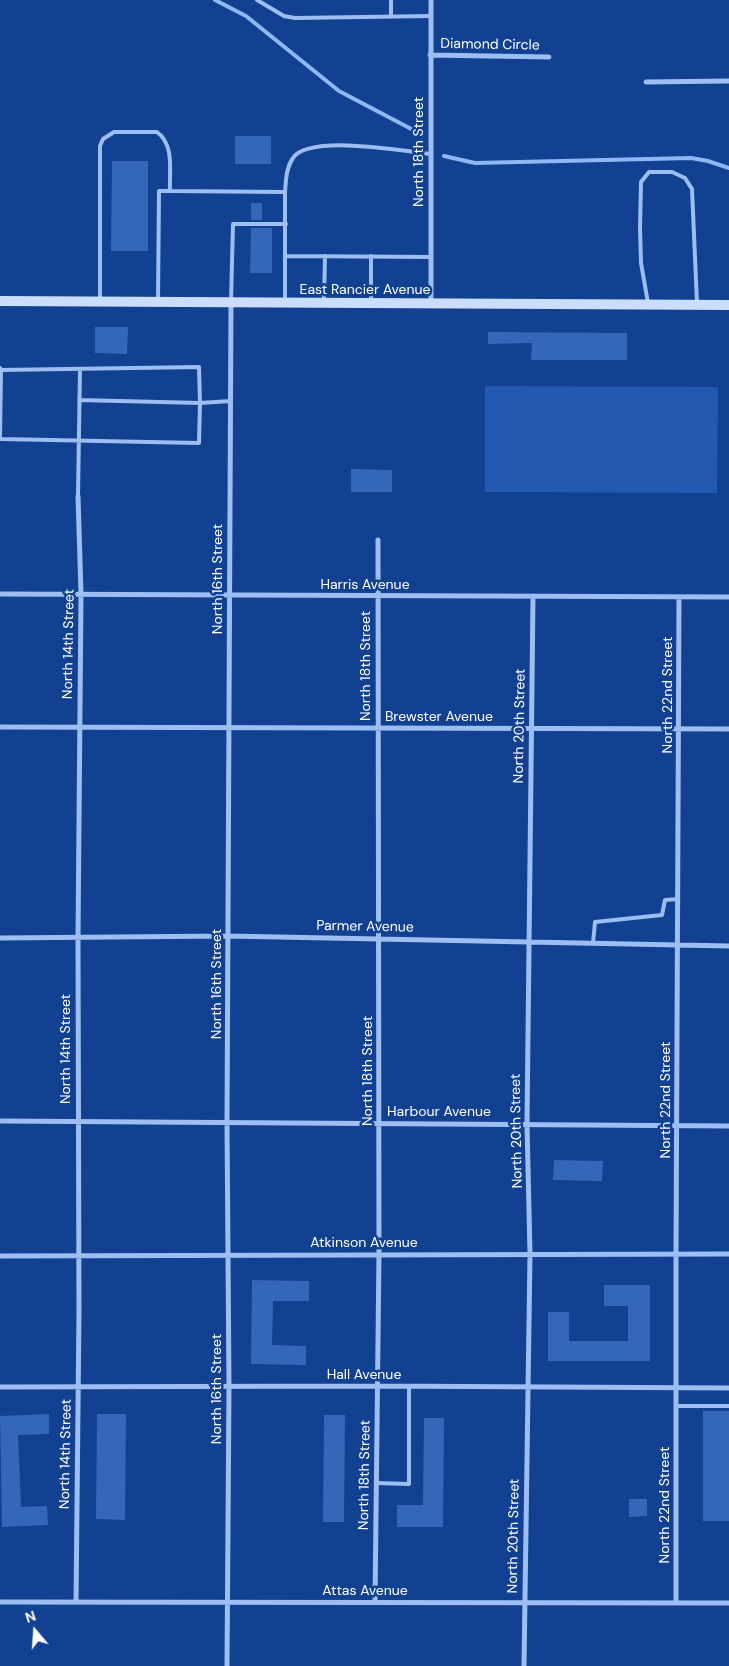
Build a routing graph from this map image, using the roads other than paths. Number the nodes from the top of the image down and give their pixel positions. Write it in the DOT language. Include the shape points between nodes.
graph roads {
  1 [pos="257,0"];
  2 [pos="391,0"];
  3 [pos="430,0"];
  4 [pos="391,16"];
  5 [pos="431,16"];
  6 [pos="430,55"];
  7 [pos="549,57"];
  8 [pos="729,81"];
  9 [pos="646,82"];
  10 [pos="430,154"];
  11 [pos="170,190"];
  12 [pos="285,192"];
  13 [pos="286,224"];
  14 [pos="285,256"];
  15 [pos="325,256"];
  16 [pos="371,256"];
  17 [pos="431,257"];
  18 [pos="0,301"];
  19 [pos="100,301"];
  20 [pos="158,301"];
  21 [pos="231,302"];
  22 [pos="285,303"];
  23 [pos="324,303"];
  24 [pos="371,304"];
  25 [pos="431,304"];
  26 [pos="648,304"];
  27 [pos="697,305"];
  28 [pos="729,305"];
  29 [pos="1,369"];
  30 [pos="80,369"];
  31 [pos="78,400"];
  32 [pos="231,401"];
  33 [pos="200,403"];
  34 [pos="77,441"];
  35 [pos="78,496"];
  36 [pos="378,540"];
  37 [pos="0,594"];
  38 [pos="81,594"];
  39 [pos="229,596"];
  40 [pos="533,596"];
  41 [pos="378,597"];
  42 [pos="679,597"];
  43 [pos="729,597"];
  44 [pos="0,727"];
  45 [pos="79,727"];
  46 [pos="230,728"];
  47 [pos="531,728"];
  48 [pos="377,729"];
  49 [pos="729,729"];
  50 [pos="679,730"];
  51 [pos="678,899"];
  52 [pos="228,936"];
  53 [pos="0,938"];
  54 [pos="78,938"];
  55 [pos="378,939"];
  56 [pos="529,941"];
  57 [pos="594,943"];
  58 [pos="678,946"];
  59 [pos="729,946"];
  60 [pos="0,1121"];
  61 [pos="78,1121"];
  62 [pos="227,1122"];
  63 [pos="527,1123"];
  64 [pos="379,1124"];
  65 [pos="676,1126"];
  66 [pos="729,1126"];
  67 [pos="379,1254"];
  68 [pos="530,1254"];
  69 [pos="676,1254"];
  70 [pos="729,1254"];
  71 [pos="79,1255"];
  72 [pos="0,1256"];
  73 [pos="227,1256"];
  74 [pos="377,1386"];
  75 [pos="409,1386"];
  76 [pos="0,1387"];
  77 [pos="78,1387"];
  78 [pos="229,1387"];
  79 [pos="528,1387"];
  80 [pos="676,1388"];
  81 [pos="729,1388"];
  82 [pos="676,1406"];
  83 [pos="729,1406"];
  84 [pos="376,1483"];
  85 [pos="0,1602"];
  86 [pos="76,1602"];
  87 [pos="375,1602"];
  88 [pos="676,1602"];
  89 [pos="226,1603"];
  90 [pos="524,1603"];
  91 [pos="729,1603"];
  92 [pos="227,1666"];
  93 [pos="524,1666"];
  1 -- 4 [label="lane" via="284,16 295,18"];
  2 -- 4 [label="lane"];
  3 -- 5 [label="street, North 18th Street"];
  4 -- 5 [label="lane"];
  5 -- 6 [label="street, North 18th Street"];
  6 -- 7 [label="street, Diamond Circle"];
  6 -- 10 [label="street, North 18th Street"];
  8 -- 9 [label="street"];
  10 -- 12 [label="lane" via="338,145 310,148 294,156 287,171"];
  10 -- 17 [label="street, North 18th Street"];
  11 -- 12 [label="lane"];
  11 -- 19 [label="lane" via="169,148 163,136 157,132 114,132 103,139 100,146"];
  11 -- 20 [label="lane" via="159,191"];
  12 -- 13 [label="lane"];
  13 -- 14 [label="lane"];
  13 -- 21 [label="lane" via="233,224"];
  14 -- 15 [label="lane"];
  14 -- 22 [label="lane"];
  15 -- 16 [label="lane"];
  15 -- 23 [label="lane"];
  16 -- 17 [label="lane"];
  16 -- 24 [label="lane"];
  17 -- 25 [label="street, North 18th Street"];
  18 -- 19 [label="main road, East Rancier Avenue"];
  19 -- 20 [label="main road, East Rancier Avenue"];
  20 -- 21 [label="main road, East Rancier Avenue"];
  21 -- 22 [label="main road, East Rancier Avenue"];
  21 -- 32 [label="street, North 16th Street"];
  22 -- 23 [label="main road, East Rancier Avenue"];
  23 -- 24 [label="main road, East Rancier Avenue"];
  24 -- 25 [label="main road, East Rancier Avenue"];
  25 -- 26 [label="main road, East Rancier Avenue"];
  26 -- 27 [label="main road, East Rancier Avenue"];
  26 -- 27 [label="lane" via="641,263 641,182 648,172 672,172 685,178 692,189"];
  27 -- 28 [label="main road, East Rancier Avenue"];
  29 -- 30 [label="lane"];
  29 -- 34 [label="lane" via="0,440"];
  30 -- 31 [label="lane"];
  30 -- 33 [label="lane" via="199,367"];
  31 -- 33 [label="lane"];
  31 -- 34 [label="lane"];
  32 -- 33 [label="lane"];
  32 -- 39 [label="street, North 16th Street"];
  33 -- 34 [label="lane" via="199,443"];
  34 -- 35 [label="lane"];
  35 -- 38 [label="street, North 14th Street"];
  36 -- 41 [label="street, North 18th Street"];
  37 -- 38 [label="street, Harris Avenue"];
  38 -- 39 [label="street, Harris Avenue"];
  38 -- 45 [label="street, North 14th Street"];
  39 -- 41 [label="street, Harris Avenue"];
  39 -- 46 [label="street, North 16th Street"];
  40 -- 41 [label="street, Harris Avenue"];
  40 -- 42 [label="street, Harris Avenue"];
  40 -- 47 [label="street, North 20th Street"];
  41 -- 48 [label="street, North 18th Street"];
  42 -- 43 [label="street, Harris Avenue"];
  42 -- 50 [label="street, North 22nd Street"];
  44 -- 45 [label="street, Brewster Avenue"];
  45 -- 46 [label="street, Brewster Avenue"];
  45 -- 54 [label="street, North 14th Street"];
  46 -- 48 [label="street, Brewster Avenue"];
  46 -- 52 [label="street, North 16th Street"];
  47 -- 48 [label="street, Brewster Avenue"];
  47 -- 50 [label="street, Brewster Avenue"];
  47 -- 56 [label="street, North 20th Street"];
  48 -- 55 [label="street, North 18th Street"];
  49 -- 50 [label="street, Brewster Avenue"];
  50 -- 51 [label="street, North 22nd Street"];
  51 -- 57 [label="lane" via="665,900 662,915 595,922"];
  51 -- 58 [label="street, North 22nd Street"];
  52 -- 54 [label="street, Parmer Avenue"];
  52 -- 55 [label="street, Parmer Avenue"];
  52 -- 62 [label="street, North 16th Street"];
  53 -- 54 [label="street, Parmer Avenue"];
  54 -- 61 [label="street, North 14th Street"];
  55 -- 56 [label="street, Parmer Avenue"];
  55 -- 64 [label="street, North 18th Street"];
  56 -- 57 [label="street, Parmer Avenue"];
  56 -- 63 [label="street, North 20th Street"];
  57 -- 58 [label="street, Parmer Avenue"];
  58 -- 59 [label="street, Parmer Avenue"];
  58 -- 65 [label="street, North 22nd Street"];
  60 -- 61 [label="street, Harbour Avenue"];
  61 -- 62 [label="street, Harbour Avenue"];
  61 -- 71 [label="street, North 14th Street"];
  62 -- 64 [label="street, Harbour Avenue"];
  62 -- 73 [label="street, North 16th Street"];
  63 -- 64 [label="street, Harbour Avenue"];
  63 -- 65 [label="street, Harbour Avenue"];
  63 -- 68 [label="street, North 20th Street"];
  64 -- 67 [label="street, North 18th Street"];
  65 -- 66 [label="street, Harbour Avenue"];
  65 -- 69 [label="street, North 22nd Street"];
  67 -- 68 [label="street, Atkinson Avenue"];
  67 -- 73 [label="street, Atkinson Avenue"];
  67 -- 74 [label="street, North 18th Street"];
  68 -- 69 [label="street, Atkinson Avenue"];
  68 -- 79 [label="street, North 20th Street"];
  69 -- 70 [label="street, Atkinson Avenue"];
  69 -- 80 [label="street, North 22nd Street"];
  71 -- 72 [label="street, Atkinson Avenue"];
  71 -- 73 [label="street, Atkinson Avenue"];
  71 -- 77 [label="street, North 14th Street"];
  73 -- 78 [label="street, North 16th Street"];
  74 -- 75 [label="street, Hall Avenue"];
  74 -- 78 [label="street, Hall Avenue"];
  74 -- 84 [label="street, North 18th Street"];
  75 -- 79 [label="street, Hall Avenue"];
  75 -- 84 [label="lane" via="408,1484"];
  76 -- 77 [label="street, Hall Avenue"];
  77 -- 78 [label="street, Hall Avenue"];
  77 -- 86 [label="street, North 14th Street"];
  78 -- 89 [label="street, North 16th Street"];
  79 -- 80 [label="street, Hall Avenue"];
  79 -- 90 [label="street, North 20th Street"];
  80 -- 81 [label="street, Hall Avenue"];
  80 -- 82 [label="street, North 22nd Street"];
  82 -- 83 [label="lane"];
  82 -- 88 [label="street, North 22nd Street"];
  84 -- 87 [label="street, North 18th Street"];
  85 -- 86 [label="street, Attas Avenue"];
  86 -- 89 [label="street, Attas Avenue"];
  87 -- 89 [label="street, Attas Avenue"];
  87 -- 90 [label="street, Attas Avenue"];
  88 -- 90 [label="street, Attas Avenue"];
  88 -- 91 [label="street, Attas Avenue"];
  89 -- 92 [label="street, North 16th Street"];
  90 -- 93 [label="street, North 20th Street"];
}
